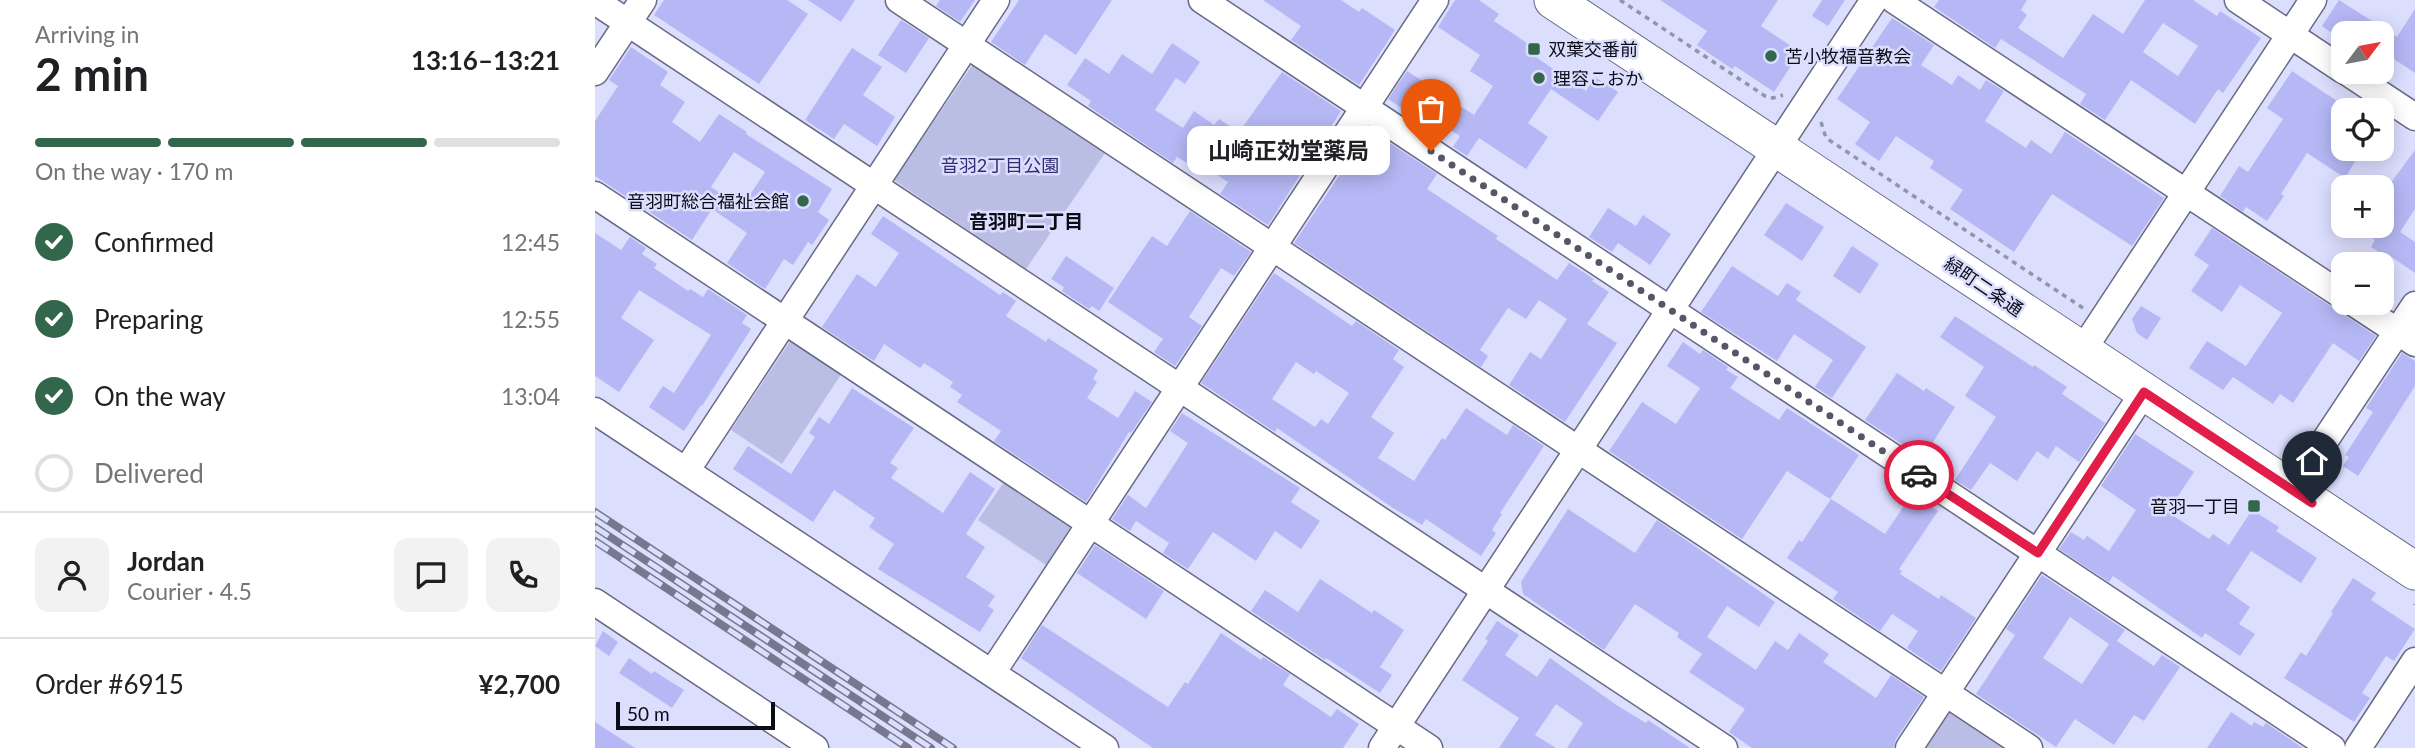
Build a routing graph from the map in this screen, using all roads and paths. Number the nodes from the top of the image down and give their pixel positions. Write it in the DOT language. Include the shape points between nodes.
graph roads {
  1 [pos="643,0"];
  2 [pos="899,0"];
  3 [pos="996,0"];
  4 [pos="1202,0"];
  5 [pos="1435,0"];
  6 [pos="1553,0"];
  7 [pos="1620,0"];
  8 [pos="1874,0"];
  9 [pos="1894,0"];
  10 [pos="2238,0"];
  11 [pos="2313,0"];
  12 [pos="595,1"];
  13 [pos="628,22"];
  14 [pos="2290,34"];
  15 [pos="966,45"];
  16 [pos="2331,62"];
  17 [pos="595,72"];
  18 [pos="2365,84"];
  19 [pos="1785,95"];
  20 [pos="1364,107"];
  21 [pos="1820,117"];
  22 [pos="2415,117"];
  23 [pos="1777,148"];
  24 [pos="874,185"];
  25 [pos="2186,192"];
  26 [pos="595,195"];
  27 [pos="1272,247"];
  28 [pos="2331,288"];
  29 [pos="2415,305"];
  30 [pos="2083,308"];
  31 [pos="1670,310"];
  32 [pos="2372,315"];
  33 [pos="784,321"];
  34 [pos="2406,338"];
  35 [pos="2082,351"];
  36 [pos="1180,388"];
  37 [pos="2144,392"];
  38 [pos="595,411"];
  39 [pos="1578,450"];
  40 [pos="686,471"];
  41 [pos="2292,490"];
  42 [pos="1090,523"];
  43 [pos="2038,553"];
  44 [pos="2415,572"];
  45 [pos="1486,590"];
  46 [pos="595,602"];
  47 [pos="2415,661"];
  48 [pos="992,673"];
  49 [pos="1945,693"];
  50 [pos="1389,737"];
  51 [pos="815,748"];
  52 [pos="1105,748"];
  53 [pos="1429,748"];
  54 [pos="1724,748"];
  55 [pos="1909,748"];
  56 [pos="2029,748"];
  57 [pos="2332,748"];
  58 [pos="2358,748"];
  1 -- 13 [label="street"];
  2 -- 15 [label="street"];
  3 -- 15 [label="street"];
  4 -- 20 [label="street"];
  5 -- 20 [label="street"];
  6 -- 23 [label="street, 緑町二条通"];
  7 -- 19 [label="path" via="1765,96"];
  8 -- 23 [label="street"];
  9 -- 25 [label="street"];
  10 -- 14 [label="street"];
  11 -- 14 [label="street"];
  12 -- 13 [label="street"];
  13 -- 17 [label="street"];
  13 -- 24 [label="street"];
  14 -- 16 [label="street"];
  14 -- 25 [label="street"];
  15 -- 24 [label="street"];
  15 -- 27 [label="street"];
  18 -- 22 [label="street"];
  20 -- 27 [label="street"];
  20 -- 31 [label="street"];
  21 -- 30 [label="path" via="1826,138"];
  23 -- 31 [label="street"];
  23 -- 35 [label="street, 緑町二条通"];
  24 -- 33 [label="street"];
  24 -- 36 [label="street"];
  25 -- 28 [label="street"];
  25 -- 35 [label="street"];
  26 -- 33 [label="street"];
  27 -- 36 [label="street"];
  27 -- 39 [label="street"];
  29 -- 34 [label="street"];
  31 -- 39 [label="street"];
  31 -- 43 [label="street"];
  32 -- 34 [label="street"];
  33 -- 40 [label="street"];
  33 -- 42 [label="street"];
  34 -- 41 [label="street"];
  35 -- 37 [label="street, 緑町二条通"];
  36 -- 42 [label="street"];
  36 -- 45 [label="street"];
  37 -- 41 [label="street, 緑町二条通"];
  37 -- 43 [label="street"];
  38 -- 40 [label="street"];
  39 -- 45 [label="street"];
  39 -- 49 [label="street"];
  40 -- 48 [label="street"];
  41 -- 44 [label="street, 緑町二条通"];
  42 -- 48 [label="street"];
  42 -- 50 [label="street"];
  43 -- 49 [label="street"];
  43 -- 57 [label="street"];
  45 -- 50 [label="street"];
  45 -- 54 [label="street"];
  46 -- 51 [label="street"];
  47 -- 58 [label="street"];
  48 -- 52 [label="street"];
  49 -- 55 [label="street"];
  49 -- 56 [label="street"];
  50 -- 53 [label="street"];
}
